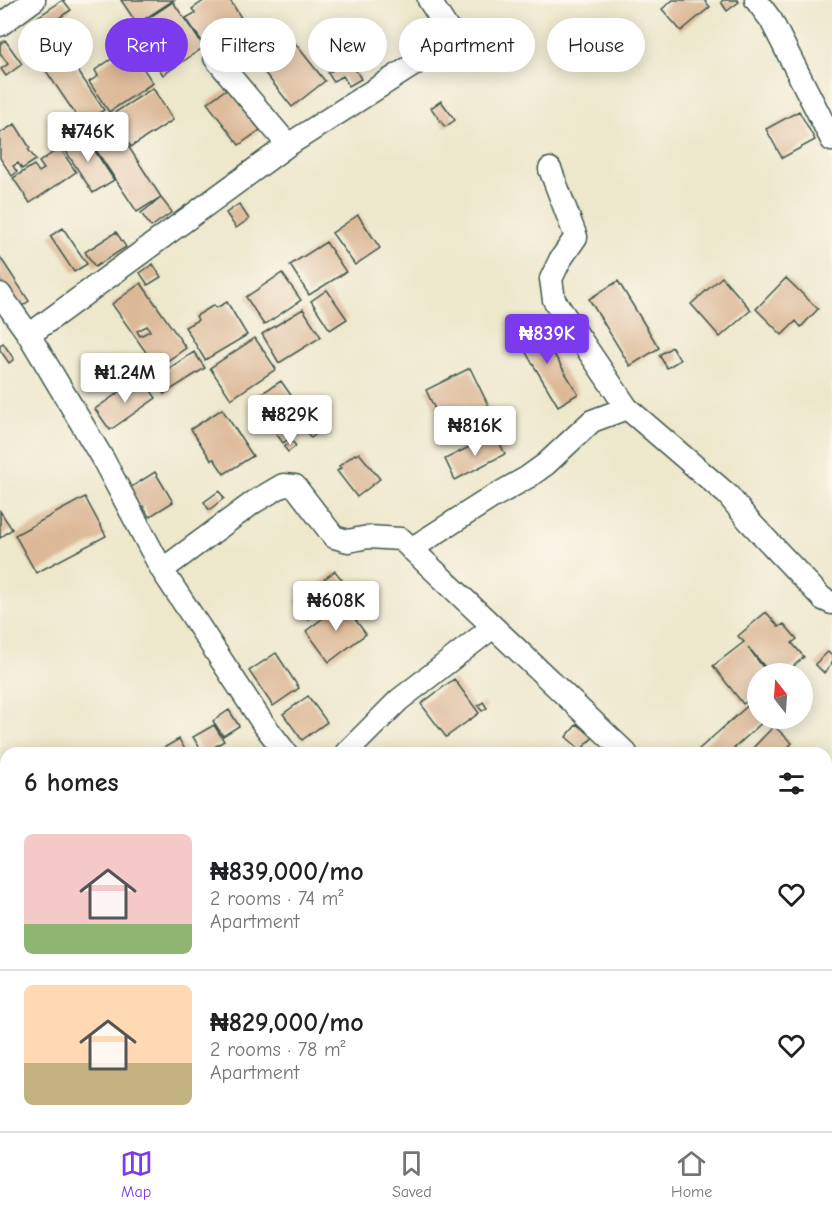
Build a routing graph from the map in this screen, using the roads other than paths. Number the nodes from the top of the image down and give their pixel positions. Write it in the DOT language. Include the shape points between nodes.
graph roads {
  1 [pos="34,0"];
  2 [pos="429,0"];
  3 [pos="756,0"];
  4 [pos="0,25"];
  5 [pos="226,72"];
  6 [pos="832,140"];
  7 [pos="288,145"];
  8 [pos="550,169"];
  9 [pos="0,294"];
  10 [pos="29,335"];
  11 [pos="627,408"];
  12 [pos="411,549"];
  13 [pos="162,570"];
  14 [pos="832,603"];
  15 [pos="493,627"];
  16 [pos="281,747"];
  17 [pos="352,747"];
  18 [pos="620,747"];
  1 -- 4 [label="street"];
  2 -- 7 [label="street" via="454,39"];
  3 -- 6 [label="street" via="771,20"];
  5 -- 7 [label="street"];
  7 -- 10 [label="street"];
  8 -- 11 [label="street" via="576,237 551,279 554,300"];
  9 -- 10 [label="street"];
  10 -- 13 [label="street" via="104,460"];
  11 -- 12 [label="street" via="591,421 528,477"];
  11 -- 14 [label="street" via="728,495 823,599"];
  12 -- 13 [label="street" via="400,539 368,537 348,542 334,537 295,486 283,485"];
  12 -- 15 [label="street"];
  13 -- 16 [label="street"];
  15 -- 17 [label="street" via="399,700"];
  15 -- 18 [label="street"];
}
